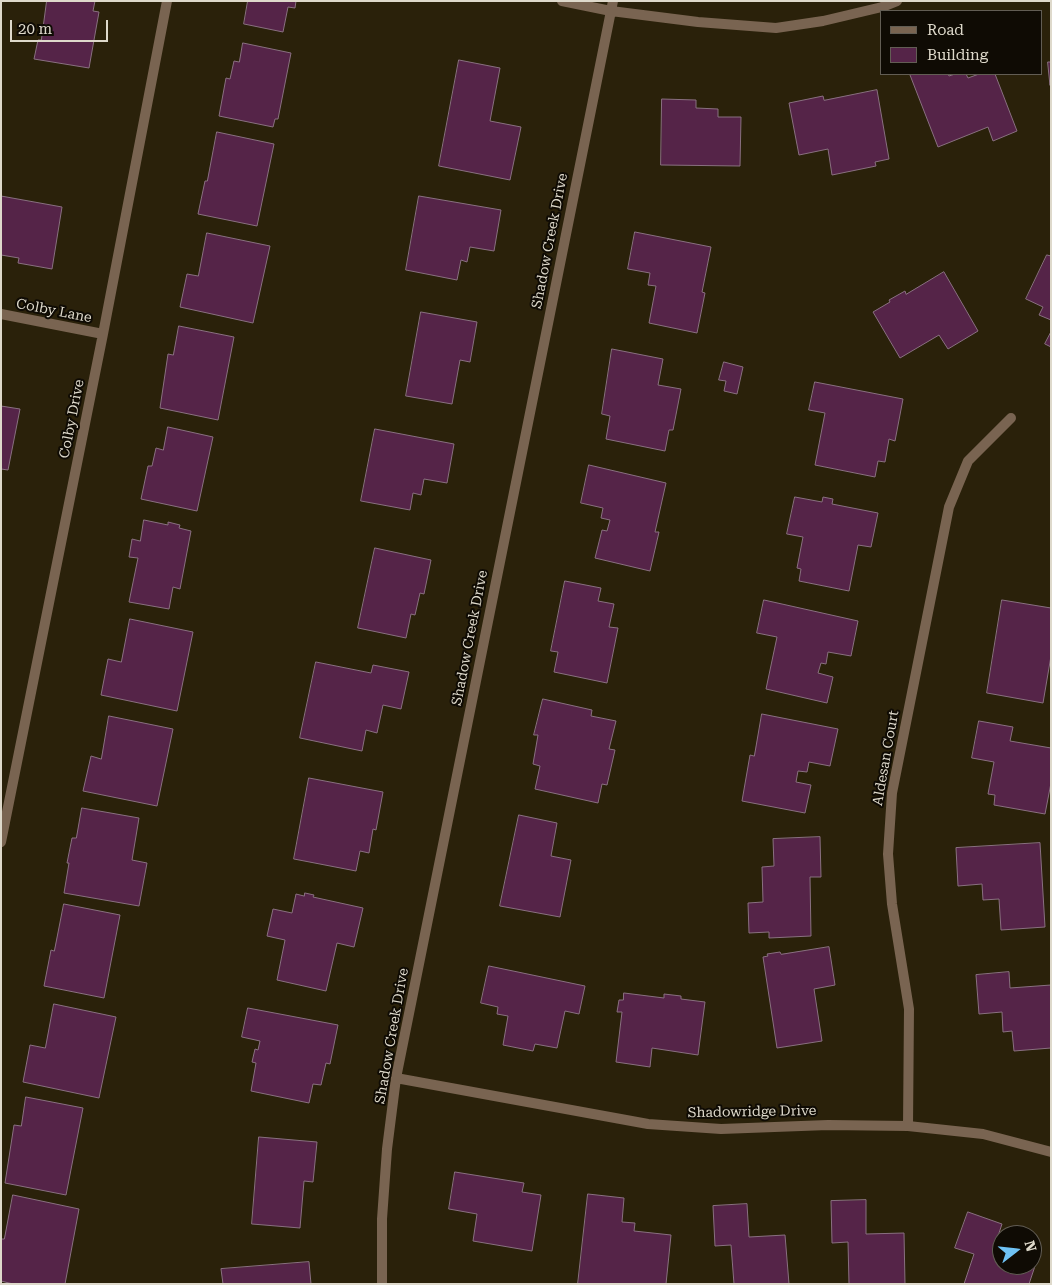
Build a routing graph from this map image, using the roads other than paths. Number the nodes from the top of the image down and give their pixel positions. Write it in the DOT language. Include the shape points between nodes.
graph roads {
  1 [pos="167,1"];
  2 [pos="562,1"];
  3 [pos="897,1"];
  4 [pos="612,6"];
  5 [pos="1,314"];
  6 [pos="102,334"];
  7 [pos="1011,418"];
  8 [pos="1,842"];
  9 [pos="396,1078"];
  10 [pos="908,1126"];
  11 [pos="1051,1152"];
  12 [pos="382,1284"];
  1 -- 6 [label="street, Colby Drive"];
  2 -- 4 [label="street"];
  3 -- 4 [label="street" via="823,21 776,28 698,22"];
  4 -- 9 [label="street, Shadow Creek Drive"];
  5 -- 6 [label="street, Colby Lane"];
  6 -- 8 [label="street, Colby Drive"];
  7 -- 10 [label="street, Aldesan Court" via="968,461 949,507 892,793 888,854 892,904 909,1009"];
  9 -- 10 [label="street, Shadowridge Drive" via="648,1124 721,1129"];
  9 -- 12 [label="street, Shadow Creek Drive" via="382,1219"];
  10 -- 11 [label="street, Shadowridge Drive" via="983,1134"];
}
